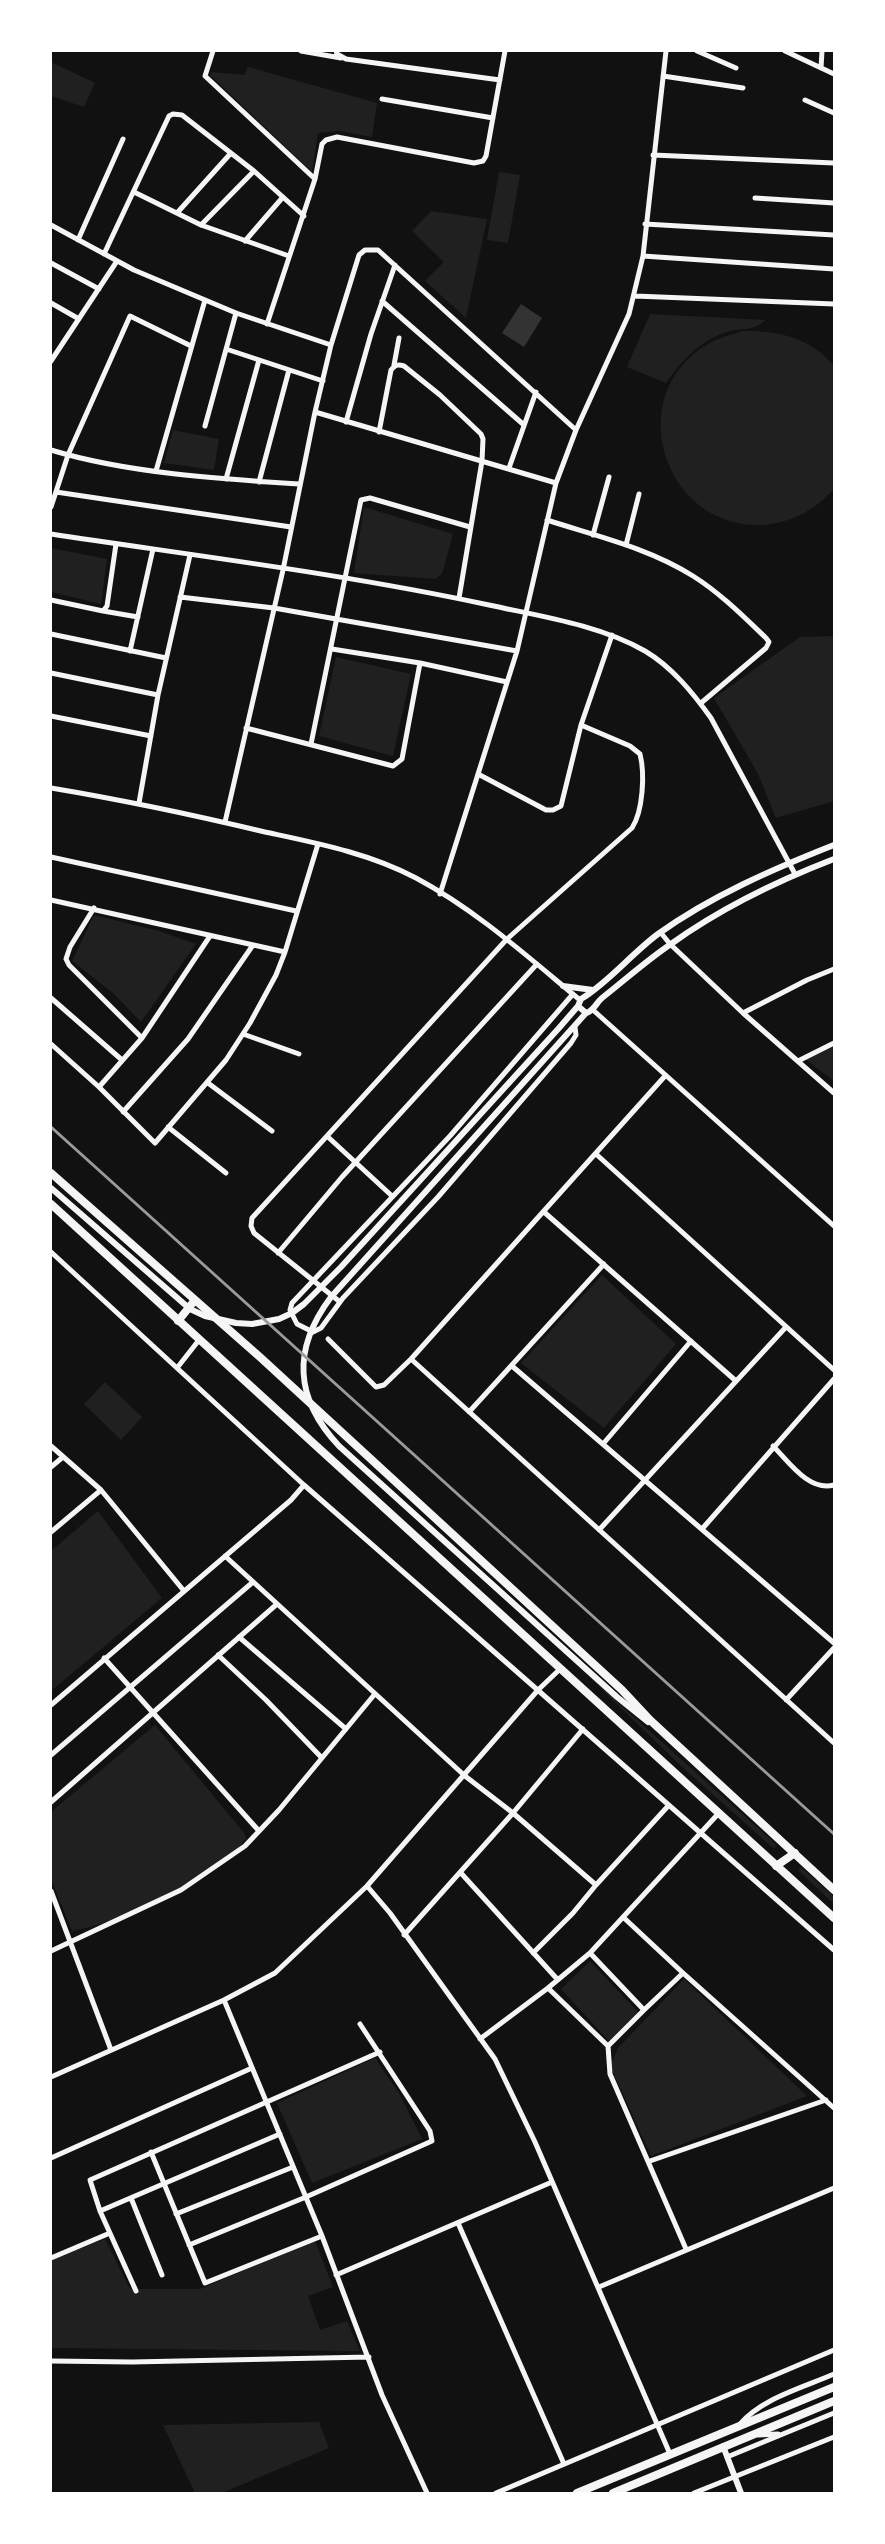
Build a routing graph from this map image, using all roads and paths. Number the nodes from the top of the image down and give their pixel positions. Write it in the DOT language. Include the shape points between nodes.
graph roads {
  1 [pos="213,51"];
  2 [pos="301,51"];
  3 [pos="336,51"];
  4 [pos="505,51"];
  5 [pos="666,51"];
  6 [pos="697,51"];
  7 [pos="784,51"];
  8 [pos="822,51"];
  9 [pos="341,57"];
  10 [pos="736,68"];
  11 [pos="821,68"];
  12 [pos="834,74"];
  13 [pos="663,76"];
  14 [pos="500,80"];
  15 [pos="743,88"];
  16 [pos="382,99"];
  17 [pos="805,100"];
  18 [pos="834,113"];
  19 [pos="493,118"];
  20 [pos="123,139"];
  21 [pos="231,153"];
  22 [pos="653,155"];
  23 [pos="834,164"];
  24 [pos="254,171"];
  25 [pos="315,179"];
  26 [pos="134,192"];
  27 [pos="283,197"];
  28 [pos="755,198"];
  29 [pos="834,203"];
  30 [pos="177,213"];
  31 [pos="304,216"];
  32 [pos="645,224"];
  33 [pos="51,225"];
  34 [pos="201,225"];
  35 [pos="834,235"];
  36 [pos="78,240"];
  37 [pos="245,241"];
  38 [pos="104,254"];
  39 [pos="288,256"];
  40 [pos="643,256"];
  41 [pos="117,261"];
  42 [pos="51,263"];
  43 [pos="395,265"];
  44 [pos="834,269"];
  45 [pos="99,289"];
  46 [pos="635,296"];
  47 [pos="205,300"];
  48 [pos="382,301"];
  49 [pos="51,303"];
  50 [pos="834,304"];
  51 [pos="236,313"];
  52 [pos="79,319"];
  53 [pos="267,324"];
  54 [pos="399,338"];
  55 [pos="331,345"];
  56 [pos="191,346"];
  57 [pos="226,349"];
  58 [pos="259,360"];
  59 [pos="51,361"];
  60 [pos="394,365"];
  61 [pos="289,370"];
  62 [pos="323,381"];
  63 [pos="536,392"];
  64 [pos="315,412"];
  65 [pos="346,422"];
  66 [pos="524,425"];
  67 [pos="205,426"];
  68 [pos="576,430"];
  69 [pos="379,432"];
  70 [pos="51,450"];
  71 [pos="68,455"];
  72 [pos="482,461"];
  73 [pos="509,468"];
  74 [pos="156,471"];
  75 [pos="609,477"];
  76 [pos="226,479"];
  77 [pos="259,482"];
  78 [pos="556,483"];
  79 [pos="299,484"];
  80 [pos="56,492"];
  81 [pos="639,494"];
  82 [pos="51,507"];
  83 [pos="547,520"];
  84 [pos="291,527"];
  85 [pos="470,527"];
  86 [pos="51,534"];
  87 [pos="593,535"];
  88 [pos="116,544"];
  89 [pos="626,545"];
  90 [pos="153,549"];
  91 [pos="190,555"];
  92 [pos="283,570"];
  93 [pos="345,578"];
  94 [pos="180,597"];
  95 [pos="459,598"];
  96 [pos="51,600"];
  97 [pos="274,608"];
  98 [pos="103,612"];
  99 [pos="527,613"];
  100 [pos="138,617"];
  101 [pos="337,619"];
  102 [pos="51,634"];
  103 [pos="612,635"];
  104 [pos="332,649"];
  105 [pos="130,651"];
  106 [pos="517,651"];
  107 [pos="166,658"];
  108 [pos="420,663"];
  109 [pos="51,673"];
  110 [pos="507,682"];
  111 [pos="159,694"];
  112 [pos="701,703"];
  113 [pos="51,716"];
  114 [pos="582,725"];
  115 [pos="246,728"];
  116 [pos="151,736"];
  117 [pos="311,744"];
  118 [pos="478,774"];
  119 [pos="51,788"];
  120 [pos="139,803"];
  121 [pos="225,822"];
  122 [pos="318,844"];
  123 [pos="834,844"];
  124 [pos="51,856"];
  125 [pos="834,859"];
  126 [pos="789,862"];
  127 [pos="795,874"];
  128 [pos="440,894"];
  129 [pos="51,900"];
  130 [pos="94,908"];
  131 [pos="296,911"];
  132 [pos="660,933"];
  133 [pos="210,936"];
  134 [pos="507,939"];
  135 [pos="670,944"];
  136 [pos="253,945"];
  137 [pos="285,952"];
  138 [pos="537,964"];
  139 [pos="834,969"];
  140 [pos="563,986"];
  141 [pos="593,990"];
  142 [pos="573,994"];
  143 [pos="51,998"];
  144 [pos="579,1003"];
  145 [pos="590,1012"];
  146 [pos="743,1013"];
  147 [pos="575,1027"];
  148 [pos="243,1034"];
  149 [pos="142,1038"];
  150 [pos="51,1044"];
  151 [pos="834,1044"];
  152 [pos="299,1054"];
  153 [pos="122,1060"];
  154 [pos="798,1061"];
  155 [pos="665,1076"];
  156 [pos="208,1083"];
  157 [pos="99,1087"];
  158 [pos="834,1093"];
  159 [pos="123,1112"];
  160 [pos="168,1127"];
  161 [pos="272,1131"];
  162 [pos="328,1137"];
  163 [pos="596,1154"];
  164 [pos="355,1163"];
  165 [pos="51,1173"];
  166 [pos="226,1173"];
  167 [pos="51,1188"];
  168 [pos="392,1196"];
  169 [pos="51,1204"];
  170 [pos="544,1212"];
  171 [pos="834,1226"];
  172 [pos="51,1252"];
  173 [pos="278,1253"];
  174 [pos="604,1264"];
  175 [pos="313,1281"];
  176 [pos="195,1300"];
  177 [pos="340,1302"];
  178 [pos="178,1321"];
  179 [pos="786,1327"];
  180 [pos="328,1339"];
  181 [pos="199,1340"];
  182 [pos="691,1341"];
  183 [pos="411,1359"];
  184 [pos="512,1365"];
  185 [pos="177,1368"];
  186 [pos="834,1370"];
  187 [pos="834,1379"];
  188 [pos="736,1381"];
  189 [pos="469,1412"];
  190 [pos="603,1444"];
  191 [pos="51,1446"];
  192 [pos="773,1446"];
  193 [pos="63,1456"];
  194 [pos="51,1467"];
  195 [pos="645,1480"];
  196 [pos="304,1485"];
  197 [pos="834,1485"];
  198 [pos="101,1490"];
  199 [pos="702,1529"];
  200 [pos="599,1530"];
  201 [pos="51,1532"];
  202 [pos="225,1556"];
  203 [pos="253,1582"];
  204 [pos="184,1591"];
  205 [pos="277,1604"];
  206 [pos="239,1637"];
  207 [pos="834,1645"];
  208 [pos="218,1655"];
  209 [pos="104,1658"];
  210 [pos="559,1670"];
  211 [pos="131,1688"];
  212 [pos="538,1690"];
  213 [pos="374,1695"];
  214 [pos="786,1700"];
  215 [pos="51,1706"];
  216 [pos="153,1713"];
  217 [pos="346,1729"];
  218 [pos="583,1729"];
  219 [pos="674,1743"];
  220 [pos="834,1743"];
  221 [pos="51,1755"];
  222 [pos="322,1758"];
  223 [pos="465,1776"];
  224 [pos="51,1802"];
  225 [pos="669,1805"];
  226 [pos="513,1813"];
  227 [pos="718,1814"];
  228 [pos="259,1831"];
  229 [pos="701,1833"];
  230 [pos="795,1853"];
  231 [pos="776,1866"];
  232 [pos="460,1872"];
  233 [pos="596,1885"];
  234 [pos="367,1886"];
  235 [pos="834,1890"];
  236 [pos="51,1891"];
  237 [pos="54,1903"];
  238 [pos="623,1917"];
  239 [pos="834,1918"];
  240 [pos="404,1935"];
  241 [pos="71,1943"];
  242 [pos="834,1950"];
  243 [pos="51,1951"];
  244 [pos="533,1953"];
  245 [pos="590,1953"];
  246 [pos="683,1973"];
  247 [pos="558,1980"];
  248 [pos="549,1988"];
  249 [pos="224,2000"];
  250 [pos="644,2010"];
  251 [pos="360,2024"];
  252 [pos="480,2039"];
  253 [pos="608,2046"];
  254 [pos="111,2050"];
  255 [pos="380,2052"];
  256 [pos="252,2068"];
  257 [pos="51,2077"];
  258 [pos="826,2100"];
  259 [pos="266,2101"];
  260 [pos="834,2108"];
  261 [pos="280,2134"];
  262 [pos="150,2152"];
  263 [pos="51,2158"];
  264 [pos="650,2162"];
  265 [pos="293,2167"];
  266 [pos="552,2182"];
  267 [pos="164,2183"];
  268 [pos="834,2188"];
  269 [pos="131,2198"];
  270 [pos="306,2198"];
  271 [pos="100,2211"];
  272 [pos="176,2214"];
  273 [pos="458,2223"];
  274 [pos="110,2233"];
  275 [pos="322,2236"];
  276 [pos="189,2245"];
  277 [pos="686,2249"];
  278 [pos="51,2258"];
  279 [pos="162,2275"];
  280 [pos="336,2275"];
  281 [pos="599,2287"];
  282 [pos="136,2291"];
  283 [pos="834,2350"];
  284 [pos="369,2357"];
  285 [pos="51,2361"];
  286 [pos="834,2374"];
  287 [pos="834,2387"];
  288 [pos="834,2402"];
  289 [pos="834,2413"];
  290 [pos="657,2425"];
  291 [pos="737,2427"];
  292 [pos="783,2434"];
  293 [pos="746,2437"];
  294 [pos="834,2437"];
  295 [pos="723,2446"];
  296 [pos="670,2454"];
  297 [pos="727,2457"];
  298 [pos="564,2464"];
  299 [pos="734,2476"];
  300 [pos="710,2490"];
  301 [pos="427,2493"];
  302 [pos="496,2493"];
  303 [pos="577,2493"];
  304 [pos="613,2493"];
  305 [pos="694,2493"];
  306 [pos="741,2493"];
  1 -- 25 [label="street" via="205,76"];
  2 -- 9 [label="street"];
  3 -- 9 [label="street"];
  4 -- 14 [label="street"];
  5 -- 13 [label="street"];
  6 -- 10 [label="street"];
  7 -- 11 [label="street"];
  8 -- 11 [label="street"];
  9 -- 14 [label="street"];
  11 -- 12 [label="street"];
  13 -- 15 [label="street"];
  13 -- 22 [label="street"];
  14 -- 19 [label="street"];
  16 -- 19 [label="street"];
  17 -- 18 [label="street"];
  19 -- 25 [label="street" via="486,156 479,163 337,137 322,144"];
  20 -- 36 [label="street"];
  21 -- 24 [label="street"];
  21 -- 26 [label="street" via="182,115 173,114"];
  21 -- 30 [label="street"];
  22 -- 23 [label="street"];
  22 -- 32 [label="street"];
  24 -- 27 [label="street"];
  24 -- 34 [label="street"];
  25 -- 31 [label="street"];
  26 -- 30 [label="street"];
  26 -- 38 [label="street"];
  27 -- 31 [label="street"];
  27 -- 37 [label="street"];
  28 -- 29 [label="street"];
  30 -- 34 [label="street"];
  31 -- 39 [label="street"];
  32 -- 35 [label="street"];
  32 -- 40 [label="street"];
  33 -- 36 [label="street"];
  34 -- 37 [label="street"];
  36 -- 38 [label="street"];
  37 -- 39 [label="street"];
  38 -- 41 [label="street"];
  39 -- 53 [label="street"];
  40 -- 44 [label="street"];
  40 -- 46 [label="street"];
  41 -- 45 [label="street"];
  41 -- 47 [label="street"];
  42 -- 45 [label="street"];
  43 -- 48 [label="street"];
  43 -- 55 [label="street" via="378,250 365,250 359,255"];
  43 -- 63 [label="street"];
  45 -- 52 [label="street"];
  46 -- 50 [label="street"];
  46 -- 68 [label="street"];
  47 -- 51 [label="street"];
  47 -- 56 [label="street"];
  48 -- 65 [label="street"];
  48 -- 66 [label="street"];
  49 -- 52 [label="street"];
  51 -- 53 [label="street"];
  51 -- 57 [label="street"];
  52 -- 59 [label="street"];
  53 -- 55 [label="street"];
  54 -- 60 [label="street"];
  55 -- 62 [label="street"];
  56 -- 71 [label="street" via="130,316"];
  56 -- 74 [label="street"];
  57 -- 58 [label="street"];
  57 -- 67 [label="street"];
  58 -- 61 [label="street"];
  58 -- 76 [label="street"];
  60 -- 69 [label="street"];
  60 -- 72 [label="street" via="404,366 478,430 483,439"];
  61 -- 62 [label="street"];
  61 -- 77 [label="street"];
  62 -- 64 [label="street"];
  63 -- 66 [label="street"];
  63 -- 68 [label="street"];
  64 -- 65 [label="street"];
  64 -- 79 [label="street"];
  65 -- 69 [label="street"];
  66 -- 73 [label="street"];
  68 -- 78 [label="street"];
  69 -- 72 [label="street"];
  70 -- 71 [label="street"];
  71 -- 74 [label="street"];
  71 -- 80 [label="street"];
  72 -- 73 [label="street"];
  72 -- 85 [label="street"];
  73 -- 78 [label="street"];
  74 -- 76 [label="street"];
  75 -- 87 [label="street"];
  76 -- 77 [label="street"];
  77 -- 79 [label="street"];
  78 -- 83 [label="street"];
  79 -- 84 [label="street"];
  80 -- 82 [label="street"];
  80 -- 84 [label="street"];
  81 -- 89 [label="street"];
  83 -- 87 [label="street"];
  83 -- 99 [label="street"];
  84 -- 92 [label="street"];
  85 -- 93 [label="street" via="370,498 361,500"];
  85 -- 95 [label="street"];
  86 -- 88 [label="street"];
  87 -- 89 [label="street"];
  88 -- 90 [label="street"];
  88 -- 98 [label="street"];
  89 -- 112 [label="street" via="693,576 732,606 768,642 766,648"];
  90 -- 91 [label="street"];
  90 -- 100 [label="street"];
  91 -- 92 [label="street"];
  91 -- 94 [label="street"];
  92 -- 93 [label="street"];
  92 -- 97 [label="street"];
  93 -- 95 [label="street"];
  93 -- 101 [label="street"];
  94 -- 97 [label="street"];
  94 -- 107 [label="street"];
  95 -- 99 [label="street"];
  96 -- 98 [label="street"];
  97 -- 101 [label="street"];
  97 -- 115 [label="street"];
  98 -- 100 [label="street"];
  99 -- 103 [label="street"];
  99 -- 106 [label="street"];
  100 -- 105 [label="street"];
  101 -- 104 [label="street"];
  101 -- 106 [label="street"];
  102 -- 105 [label="street"];
  103 -- 112 [label="street" via="646,651 666,666"];
  103 -- 114 [label="street"];
  104 -- 108 [label="street"];
  104 -- 117 [label="street"];
  105 -- 107 [label="street"];
  106 -- 110 [label="street"];
  107 -- 111 [label="street"];
  108 -- 110 [label="street"];
  108 -- 117 [label="street" via="399,764 388,766"];
  109 -- 111 [label="street"];
  110 -- 118 [label="street"];
  111 -- 116 [label="street"];
  112 -- 126 [label="street"];
  113 -- 116 [label="street"];
  114 -- 118 [label="street" via="558,809 546,810"];
  114 -- 134 [label="street" via="640,754 638,819 626,835"];
  115 -- 117 [label="street"];
  115 -- 121 [label="street"];
  116 -- 120 [label="street"];
  118 -- 128 [label="street"];
  119 -- 120 [label="street"];
  120 -- 121 [label="street"];
  121 -- 122 [label="street"];
  122 -- 128 [label="street" via="386,864"];
  122 -- 131 [label="street"];
  123 -- 126 [label="street"];
  124 -- 131 [label="street"];
  125 -- 127 [label="street"];
  126 -- 127 [label="street"];
  126 -- 132 [label="street" via="701,907"];
  127 -- 135 [label="street" via="709,918"];
  128 -- 134 [label="street"];
  129 -- 130 [label="street"];
  130 -- 133 [label="street"];
  130 -- 149 [label="street" via="66,959"];
  131 -- 137 [label="street"];
  132 -- 135 [label="street"];
  132 -- 141 [label="street"];
  133 -- 136 [label="street"];
  133 -- 149 [label="street"];
  134 -- 138 [label="street"];
  134 -- 162 [label="street"];
  135 -- 145 [label="street"];
  135 -- 146 [label="street"];
  136 -- 137 [label="street"];
  136 -- 159 [label="street" via="188,1039"];
  137 -- 148 [label="street"];
  138 -- 140 [label="street"];
  138 -- 164 [label="street"];
  139 -- 146 [label="street"];
  140 -- 141 [label="street"];
  140 -- 142 [label="street"];
  141 -- 144 [label="street"];
  142 -- 144 [label="street"];
  142 -- 168 [label="street" via="450,1136"];
  143 -- 153 [label="street"];
  144 -- 145 [label="street"];
  144 -- 167 [label="street" via="341,1267 304,1304 279,1319 236,1323 190,1309"];
  145 -- 147 [label="street"];
  145 -- 155 [label="street"];
  146 -- 154 [label="street"];
  147 -- 177 [label="street" via="574,1039 495,1132"];
  147 -- 219 [label="street" via="319,1312 304,1350 304,1383 315,1417 339,1446 617,1697"];
  148 -- 152 [label="street"];
  148 -- 156 [label="street"];
  149 -- 153 [label="street"];
  150 -- 157 [label="street"];
  151 -- 154 [label="street"];
  153 -- 157 [label="street"];
  154 -- 158 [label="street"];
  155 -- 163 [label="street"];
  155 -- 171 [label="street"];
  156 -- 160 [label="street"];
  156 -- 161 [label="street"];
  157 -- 159 [label="street"];
  159 -- 160 [label="street" via="155,1143"];
  160 -- 166 [label="street"];
  162 -- 164 [label="street"];
  162 -- 173 [label="street" via="252,1218 254,1233"];
  163 -- 170 [label="street"];
  163 -- 179 [label="street"];
  164 -- 168 [label="street"];
  164 -- 173 [label="street"];
  165 -- 176 [label="main road"];
  168 -- 175 [label="street"];
  169 -- 178 [label="main road"];
  170 -- 174 [label="street"];
  170 -- 183 [label="street"];
  172 -- 185 [label="street"];
  173 -- 175 [label="street"];
  174 -- 182 [label="street"];
  174 -- 184 [label="street"];
  175 -- 177 [label="street"];
  175 -- 177 [label="street" via="292,1303 290,1310 297,1324 313,1332 318,1330"];
  176 -- 178 [label="main road"];
  176 -- 219 [label="main road"];
  178 -- 181 [label="main road"];
  179 -- 186 [label="street"];
  179 -- 188 [label="street"];
  180 -- 183 [label="street" via="376,1387 384,1385"];
  181 -- 185 [label="street"];
  181 -- 210 [label="main road"];
  182 -- 188 [label="street"];
  182 -- 190 [label="street"];
  183 -- 189 [label="street"];
  184 -- 189 [label="street"];
  184 -- 190 [label="street"];
  185 -- 196 [label="street"];
  187 -- 192 [label="street"];
  188 -- 195 [label="street"];
  189 -- 200 [label="street"];
  190 -- 195 [label="street"];
  191 -- 193 [label="street"];
  192 -- 197 [label="street" via="810,1482 822,1487"];
  192 -- 199 [label="street"];
  193 -- 194 [label="street"];
  193 -- 198 [label="street"];
  195 -- 199 [label="street"];
  195 -- 200 [label="street"];
  196 -- 202 [label="street"];
  196 -- 212 [label="street"];
  198 -- 201 [label="street"];
  198 -- 204 [label="street"];
  199 -- 207 [label="street"];
  200 -- 214 [label="street"];
  202 -- 203 [label="street"];
  202 -- 204 [label="street"];
  203 -- 205 [label="street"];
  203 -- 211 [label="street"];
  204 -- 209 [label="street"];
  205 -- 206 [label="street"];
  205 -- 213 [label="street"];
  206 -- 208 [label="street"];
  206 -- 217 [label="street"];
  207 -- 214 [label="street"];
  208 -- 216 [label="street"];
  208 -- 222 [label="street"];
  209 -- 211 [label="street"];
  209 -- 215 [label="street"];
  210 -- 212 [label="street"];
  210 -- 227 [label="main road"];
  211 -- 216 [label="street"];
  211 -- 221 [label="street"];
  212 -- 218 [label="street"];
  212 -- 223 [label="street"];
  213 -- 217 [label="street"];
  213 -- 223 [label="street"];
  214 -- 220 [label="street"];
  216 -- 224 [label="street"];
  216 -- 228 [label="street"];
  217 -- 222 [label="street"];
  218 -- 225 [label="street"];
  218 -- 226 [label="street"];
  219 -- 230 [label="main road"];
  222 -- 228 [label="street"];
  223 -- 226 [label="street"];
  223 -- 234 [label="street"];
  225 -- 229 [label="street"];
  225 -- 233 [label="street"];
  226 -- 232 [label="street"];
  226 -- 233 [label="street"];
  227 -- 229 [label="street"];
  227 -- 231 [label="main road"];
  228 -- 241 [label="street" via="231,1857 181,1890"];
  229 -- 238 [label="street"];
  229 -- 242 [label="street"];
  230 -- 231 [label="main road"];
  230 -- 235 [label="main road"];
  231 -- 239 [label="main road"];
  232 -- 240 [label="street"];
  232 -- 244 [label="street"];
  233 -- 244 [label="street"];
  234 -- 240 [label="street"];
  234 -- 249 [label="street" via="275,1973"];
  236 -- 237 [label="street"];
  237 -- 241 [label="street"];
  238 -- 245 [label="street"];
  238 -- 246 [label="street"];
  240 -- 252 [label="street"];
  241 -- 243 [label="street"];
  241 -- 254 [label="street"];
  244 -- 247 [label="street"];
  245 -- 247 [label="street"];
  245 -- 250 [label="street"];
  246 -- 250 [label="street"];
  246 -- 258 [label="street"];
  247 -- 248 [label="street"];
  248 -- 252 [label="street"];
  248 -- 253 [label="street"];
  249 -- 254 [label="street"];
  249 -- 256 [label="street"];
  250 -- 253 [label="street"];
  251 -- 255 [label="street"];
  252 -- 266 [label="street" via="495,2059"];
  253 -- 264 [label="street" via="610,2074"];
  254 -- 257 [label="street"];
  255 -- 259 [label="street"];
  255 -- 270 [label="street" via="432,2140"];
  256 -- 259 [label="street"];
  256 -- 263 [label="street"];
  258 -- 260 [label="street"];
  258 -- 264 [label="street"];
  259 -- 261 [label="street"];
  259 -- 262 [label="street"];
  261 -- 265 [label="street"];
  261 -- 267 [label="street"];
  262 -- 267 [label="street"];
  262 -- 271 [label="street" via="90,2180"];
  264 -- 277 [label="street"];
  265 -- 270 [label="street"];
  265 -- 272 [label="street"];
  266 -- 273 [label="street"];
  266 -- 281 [label="street"];
  267 -- 269 [label="street"];
  267 -- 272 [label="street"];
  268 -- 277 [label="street"];
  269 -- 271 [label="street"];
  269 -- 279 [label="street"];
  270 -- 275 [label="street"];
  270 -- 276 [label="street"];
  271 -- 274 [label="street"];
  272 -- 276 [label="street"];
  273 -- 280 [label="street"];
  273 -- 298 [label="street"];
  274 -- 278 [label="street"];
  274 -- 282 [label="street"];
  275 -- 276 [label="street" via="205,2283"];
  275 -- 280 [label="street"];
  277 -- 281 [label="street"];
  280 -- 284 [label="street"];
  281 -- 290 [label="street"];
  283 -- 290 [label="street"];
  284 -- 285 [label="street"];
  284 -- 301 [label="street"];
  286 -- 291 [label="street" via="766,2403"];
  287 -- 291 [label="main road"];
  288 -- 293 [label="main road"];
  289 -- 292 [label="street"];
  290 -- 296 [label="street"];
  290 -- 298 [label="street"];
  291 -- 296 [label="main road"];
  292 -- 293 [label="street"];
  292 -- 297 [label="street"];
  293 -- 295 [label="main road"];
  294 -- 299 [label="street"];
  295 -- 297 [label="street"];
  295 -- 304 [label="main road"];
  296 -- 303 [label="main road"];
  297 -- 299 [label="street"];
  298 -- 302 [label="street"];
  299 -- 300 [label="street"];
  299 -- 306 [label="street"];
  300 -- 305 [label="street"];
}
